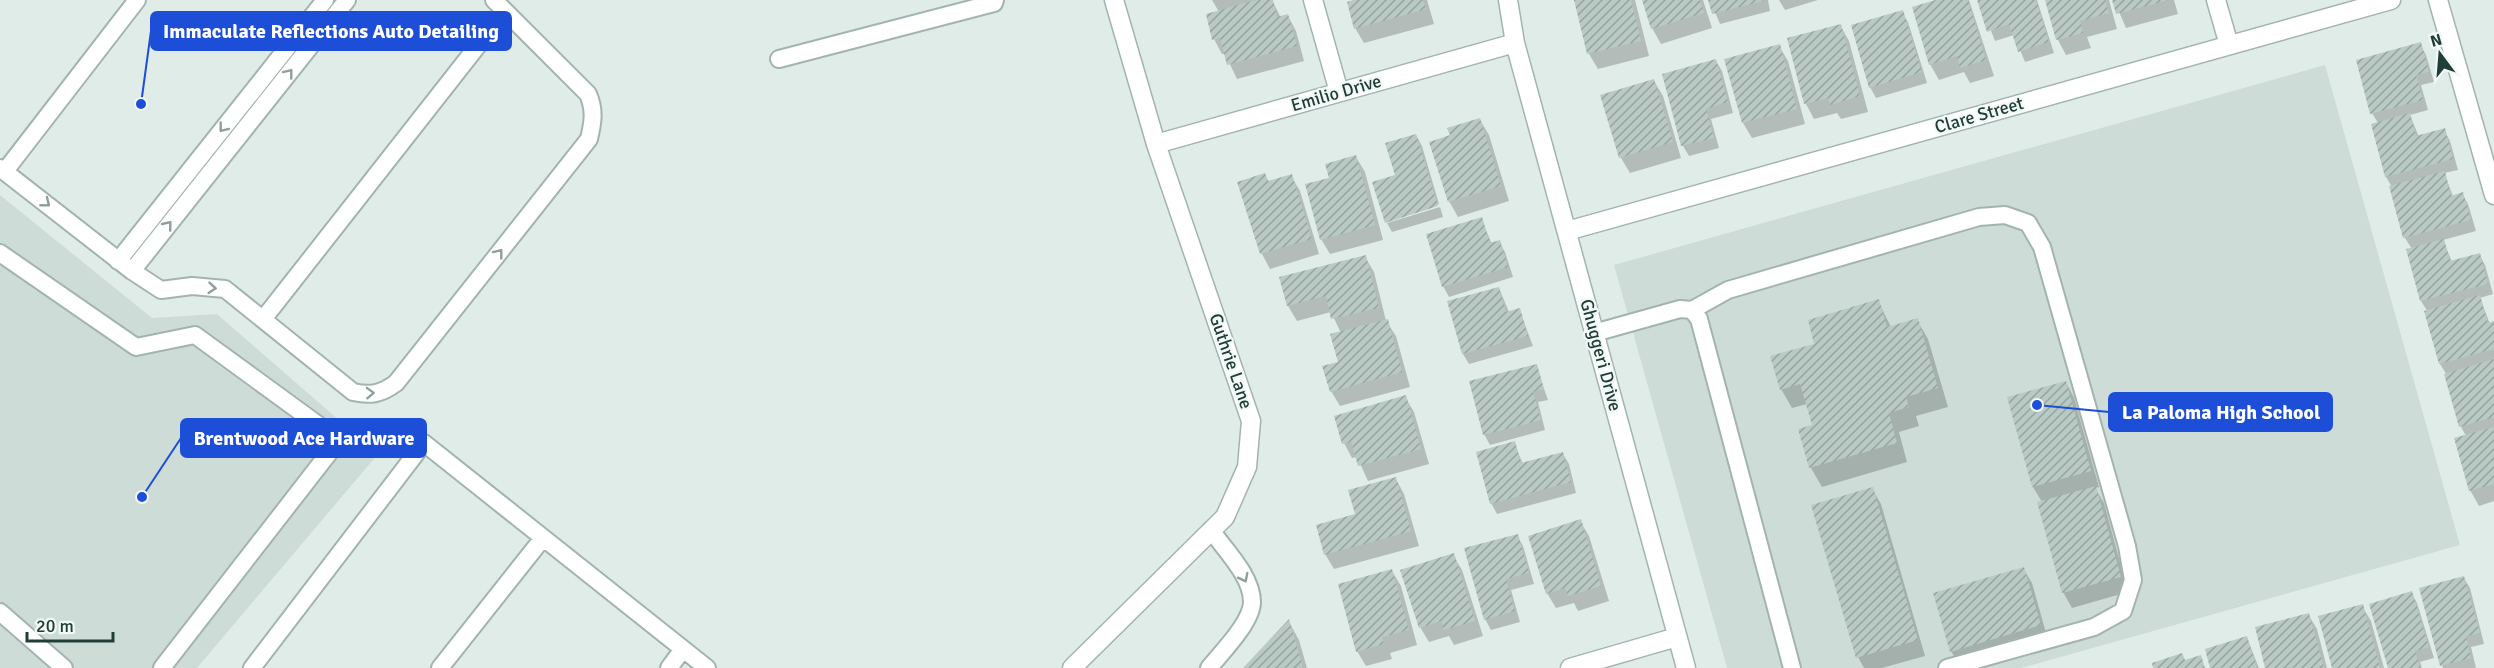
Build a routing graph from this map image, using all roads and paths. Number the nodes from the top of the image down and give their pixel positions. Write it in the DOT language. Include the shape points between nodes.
graph roads {
  1 [pos="136,0"];
  2 [pos="325,0"];
  3 [pos="347,0"];
  4 [pos="995,0"];
  5 [pos="1114,0"];
  6 [pos="1313,0"];
  7 [pos="1508,0"];
  8 [pos="2216,0"];
  9 [pos="2391,0"];
  10 [pos="2438,0"];
  11 [pos="499,6"];
  12 [pos="1515,43"];
  13 [pos="2229,45"];
  14 [pos="779,59"];
  15 [pos="1339,92"];
  16 [pos="1156,144"];
  17 [pos="2,169"];
  18 [pos="2494,195"];
  19 [pos="1567,231"];
  20 [pos="0,253"];
  21 [pos="118,261"];
  22 [pos="132,272"];
  23 [pos="1692,310"];
  24 [pos="264,318"];
  25 [pos="1594,333"];
  26 [pos="1211,530"];
  27 [pos="543,538"];
  28 [pos="0,612"];
  29 [pos="1677,637"];
  30 [pos="683,649"];
  31 [pos="169,665"];
  32 [pos="64,668"];
  33 [pos="252,668"];
  34 [pos="440,668"];
  35 [pos="669,668"];
  36 [pos="707,668"];
  37 [pos="1072,668"];
  38 [pos="1209,668"];
  39 [pos="1570,668"];
  40 [pos="1686,668"];
  41 [pos="1792,668"];
  42 [pos="1947,668"];
  1 -- 17 [label="lane"];
  2 -- 21 [label="lane, one-way"];
  22 -- 3 [label="lane, one-way"];
  4 -- 14 [label="lane"];
  5 -- 16 [label="street, Guthrie Lane"];
  6 -- 15 [label="street"];
  7 -- 12 [label="street, Ghuggeri Drive"];
  8 -- 13 [label="street"];
  9 -- 13 [label="street, Clare Street"];
  10 -- 18 [label="street"];
  11 -- 24 [label="lane"];
  24 -- 11 [label="lane, one-way" via="353,392 383,393 396,383 589,139 593,106 588,94"];
  12 -- 15 [label="street, Emilio Drive"];
  12 -- 19 [label="street, Ghuggeri Drive"];
  13 -- 19 [label="street, Clare Street"];
  15 -- 16 [label="street, Emilio Drive"];
  16 -- 26 [label="street, Guthrie Lane" via="1251,421 1247,468 1224,517"];
  17 -- 21 [label="lane, one-way"];
  19 -- 25 [label="street, Ghuggeri Drive"];
  20 -- 31 [label="lane" via="136,347 195,334 339,440"];
  21 -- 22 [label="lane"];
  22 -- 24 [label="lane, one-way" via="161,290 192,286 225,289"];
  23 -- 25 [label="lane" via="1680,309"];
  23 -- 41 [label="lane" via="1699,319"];
  23 -- 42 [label="lane" via="1728,290 1979,217 2005,215 2028,223 2042,248 2127,546 2133,580 2123,611 2094,627"];
  25 -- 29 [label="street, Ghuggeri Drive"];
  26 -- 37 [label="street, Guthrie Lane"];
  26 -- 38 [label="lane, one-way" via="1246,580 1252,603 1241,629"];
  27 -- 30 [label="lane"];
  27 -- 33 [label="lane" via="424,443"];
  27 -- 34 [label="lane"];
  28 -- 32 [label="lane"];
  29 -- 39 [label="street"];
  29 -- 40 [label="street, Ghuggeri Drive"];
  30 -- 35 [label="lane"];
  30 -- 36 [label="lane"];
}
